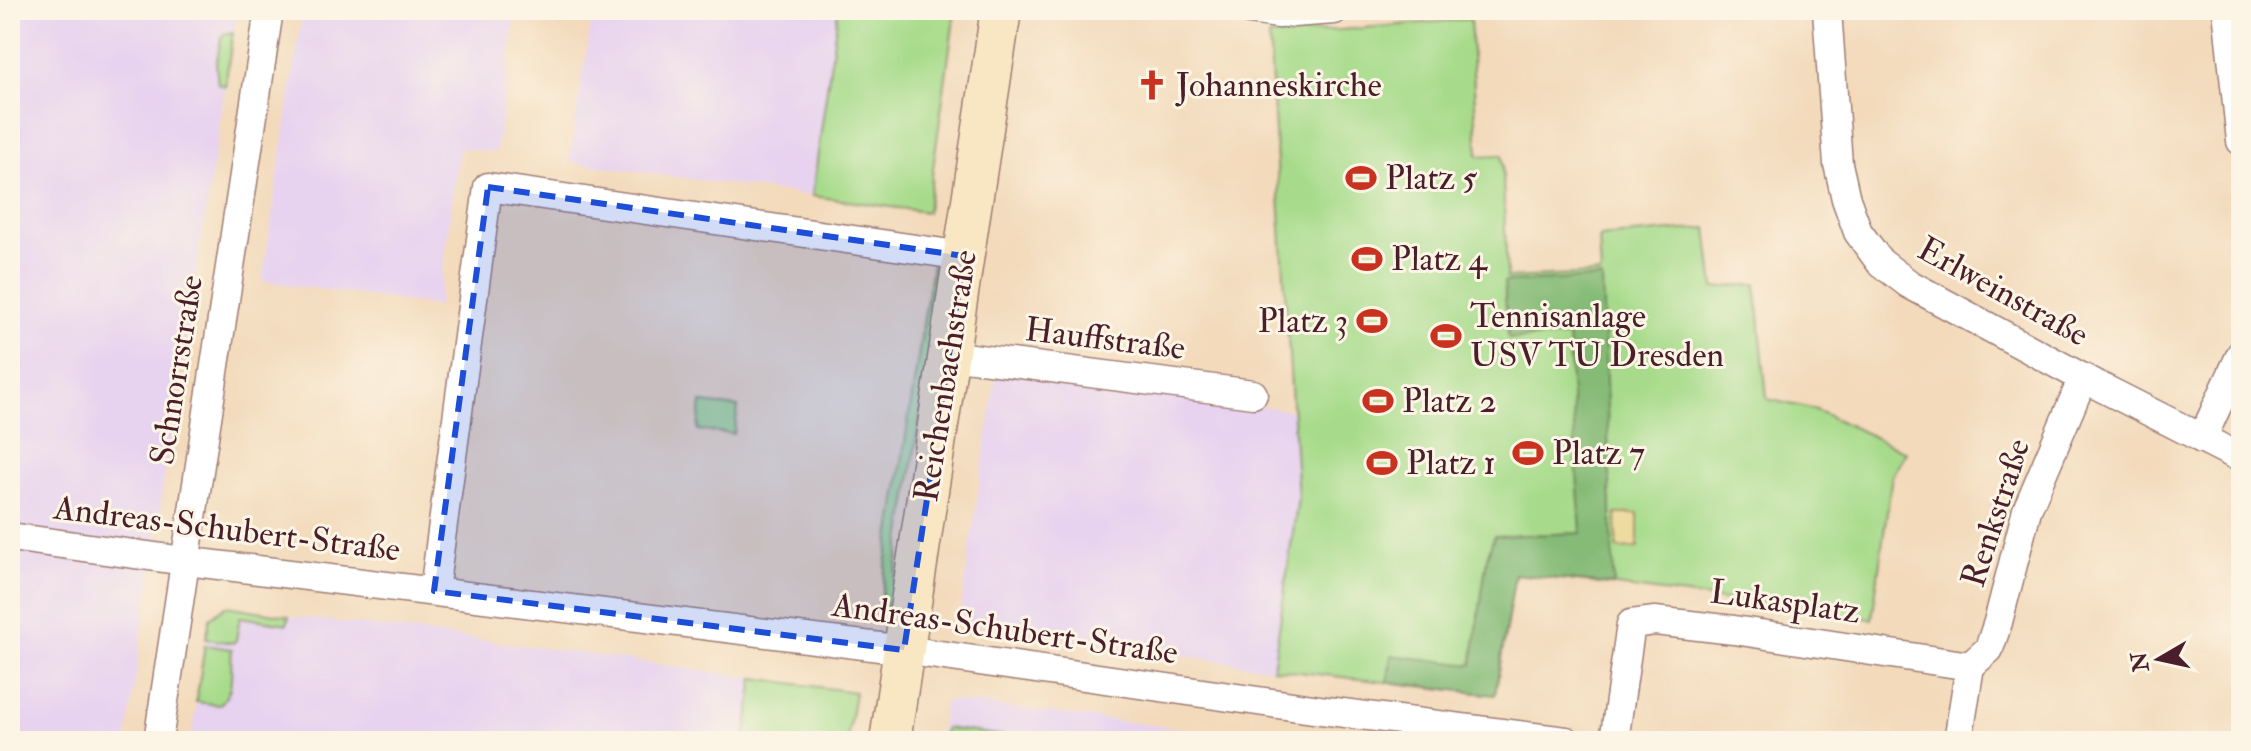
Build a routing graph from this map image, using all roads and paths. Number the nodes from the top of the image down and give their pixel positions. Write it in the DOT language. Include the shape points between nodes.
graph roads {
  1 [pos="269,10"];
  2 [pos="1001,10"];
  3 [pos="1249,10"];
  4 [pos="1334,10"];
  5 [pos="1827,10"];
  6 [pos="2227,10"];
  7 [pos="2241,141"];
  8 [pos="964,256"];
  9 [pos="2241,354"];
  10 [pos="949,355"];
  11 [pos="2083,378"];
  12 [pos="1253,394"];
  13 [pos="2202,439"];
  14 [pos="2241,458"];
  15 [pos="10,537"];
  16 [pos="185,561"];
  17 [pos="434,591"];
  18 [pos="904,650"];
  19 [pos="1970,666"];
  20 [pos="158,741"];
  21 [pos="890,741"];
  22 [pos="1566,741"];
  23 [pos="1614,741"];
  24 [pos="1958,741"];
  1 -- 16 [label="street, Schnorrstraße"];
  2 -- 8 [label="street, Reichenbachstraße"];
  3 -- 4 [label="street"];
  5 -- 11 [label="street, Erlweinstraße" via="1838,164 1858,232 1880,262 1909,284"];
  6 -- 7 [label="street"];
  8 -- 10 [label="street, Reichenbachstraße"];
  8 -- 17 [label="street, Andreas-Schubert-Straße" via="488,187"];
  9 -- 13 [label="street"];
  10 -- 12 [label="street, Hauffstraße"];
  10 -- 18 [label="street, Reichenbachstraße"];
  11 -- 13 [label="street, Erlweinstraße"];
  11 -- 19 [label="street, Renkstraße" via="2027,510 1989,649"];
  13 -- 14 [label="street, Erlweinstraße"];
  15 -- 16 [label="street, Andreas-Schubert-Straße"];
  16 -- 17 [label="street, Andreas-Schubert-Straße"];
  16 -- 20 [label="street, Schnorrstraße"];
  17 -- 18 [label="street, Andreas-Schubert-Straße"];
  18 -- 21 [label="street, Reichenbachstraße"];
  18 -- 22 [label="street, Andreas-Schubert-Straße"];
  19 -- 23 [label="street, Lukasplatz" via="1734,630 1655,621 1631,624"];
  19 -- 24 [label="street"];
}
